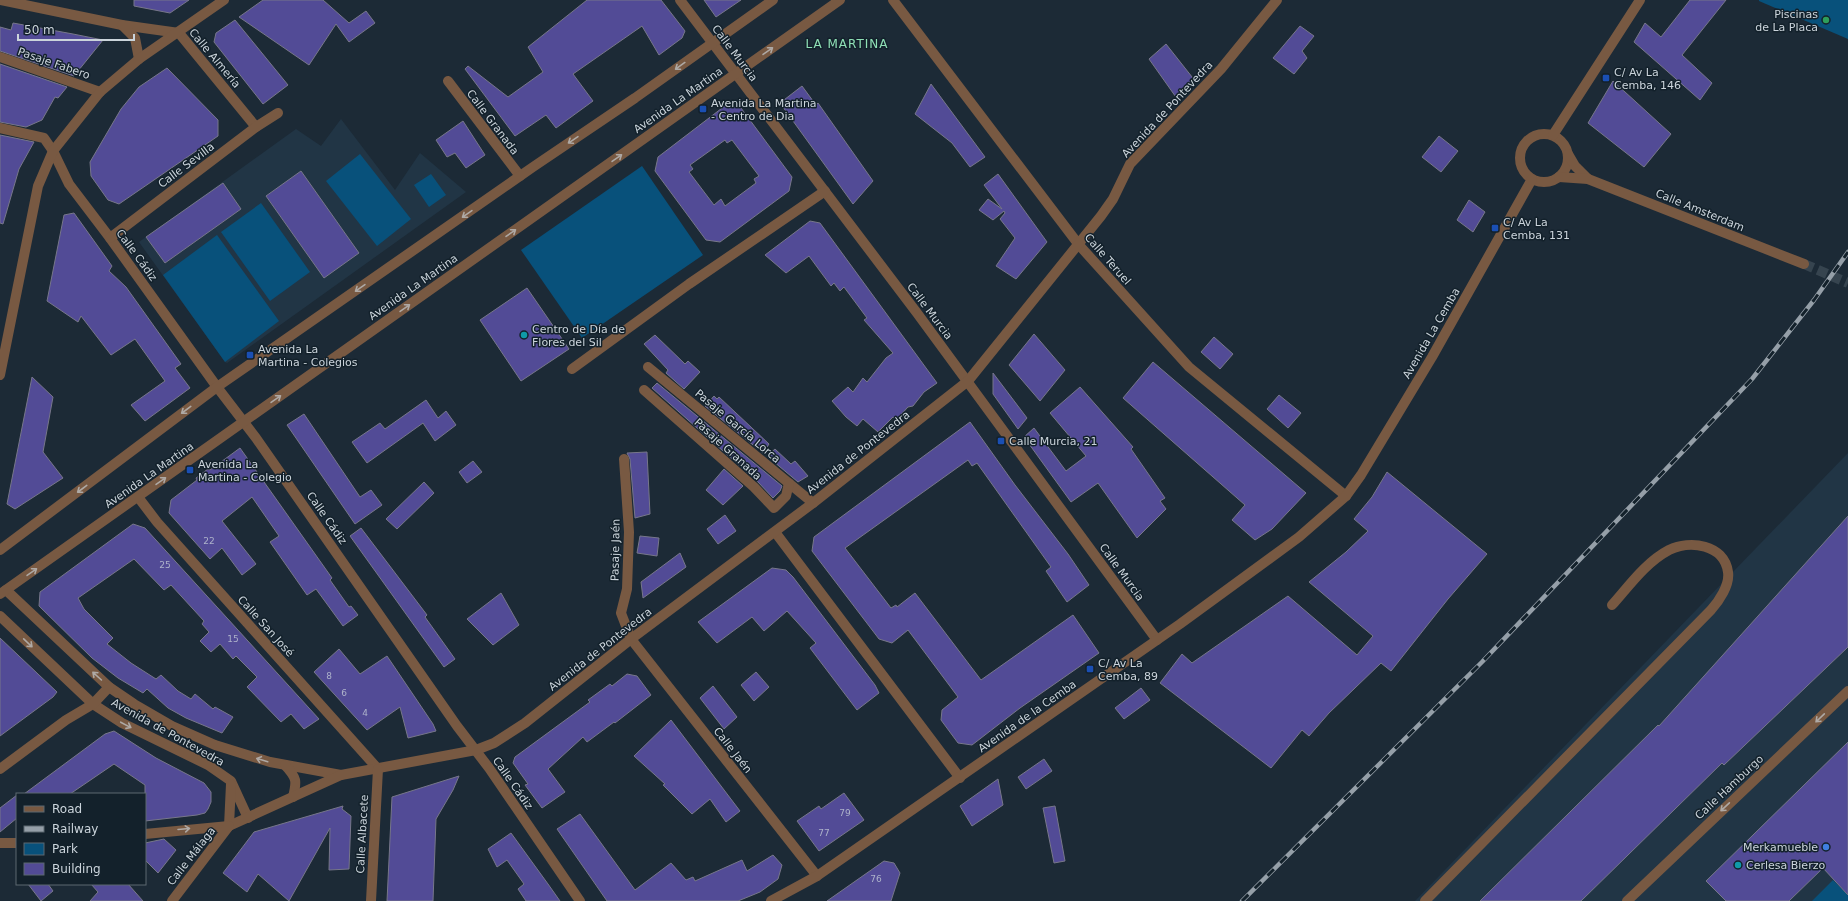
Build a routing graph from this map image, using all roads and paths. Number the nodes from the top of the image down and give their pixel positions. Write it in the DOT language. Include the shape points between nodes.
graph roads {
  1 [pos="2,0"];
  2 [pos="224,0"];
  3 [pos="680,0"];
  4 [pos="773,0"];
  5 [pos="840,0"];
  6 [pos="893,0"];
  7 [pos="1277,0"];
  8 [pos="1640,0"];
  9 [pos="122,25"];
  10 [pos="179,32"];
  11 [pos="712,43"];
  12 [pos="0,58"];
  13 [pos="139,60"];
  14 [pos="736,74"];
  15 [pos="448,81"];
  16 [pos="100,92"];
  17 [pos="278,113"];
  18 [pos="256,127"];
  19 [pos="0,128"];
  20 [pos="1553,135"];
  21 [pos="53,151"];
  22 [pos="1568,154"];
  23 [pos="520,176"];
  24 [pos="1559,177"];
  25 [pos="1532,179"];
  26 [pos="1588,179"];
  27 [pos="825,191"];
  28 [pos="110,238"];
  29 [pos="1079,245"];
  30 [pos="1804,264"];
  31 [pos="648,367"];
  32 [pos="572,369"];
  33 [pos="0,375"];
  34 [pos="968,381"];
  35 [pos="217,387"];
  36 [pos="644,390"];
  37 [pos="244,422"];
  38 [pos="624,459"];
  39 [pos="789,483"];
  40 [pos="1346,496"];
  41 [pos="138,497"];
  42 [pos="813,503"];
  43 [pos="775,532"];
  44 [pos="0,550"];
  45 [pos="3,592"];
  46 [pos="1612,605"];
  47 [pos="0,616"];
  48 [pos="631,639"];
  49 [pos="1157,640"];
  50 [pos="109,687"];
  51 [pos="78,691"];
  52 [pos="1848,691"];
  53 [pos="93,704"];
  54 [pos="77,713"];
  55 [pos="476,750"];
  56 [pos="285,765"];
  57 [pos="0,769"];
  58 [pos="378,769"];
  59 [pos="341,775"];
  60 [pos="960,778"];
  61 [pos="231,782"];
  62 [pos="293,797"];
  63 [pos="248,818"];
  64 [pos="229,826"];
  65 [pos="146,834"];
  66 [pos="0,843"];
  67 [pos="16,843"];
  68 [pos="817,876"];
  69 [pos="172,901"];
  70 [pos="371,901"];
  71 [pos="580,901"];
  72 [pos="771,901"];
  73 [pos="1425,901"];
  74 [pos="1626,901"];
  1 -- 9 [label="street, Calle Almería"];
  2 -- 10 [label="street"];
  3 -- 11 [label="street, Calle Murcia"];
  4 -- 11 [label="street"];
  14 -- 5 [label="street, Avenida La Martina, one-way"];
  6 -- 29 [label="street, Calle Teruel"];
  7 -- 29 [label="street, Avenida de Pontevedra" via="1221,69 1130,164 1113,199"];
  8 -- 20 [label="street"];
  9 -- 10 [label="street, Calle Almería"];
  9 -- 13 [label="street" via="135,38"];
  10 -- 13 [label="street"];
  10 -- 18 [label="street, Calle Almería"];
  11 -- 14 [label="street, Calle Murcia"];
  11 -- 23 [label="street, one-way"];
  12 -- 16 [label="street, Pasaje Fabero"];
  13 -- 16 [label="street"];
  14 -- 27 [label="street, Calle Murcia"];
  37 -- 14 [label="street, Avenida La Martina, one-way"];
  15 -- 23 [label="street, Calle Granada"];
  16 -- 21 [label="street"];
  17 -- 18 [label="street, Calle Sevilla"];
  18 -- 28 [label="street, Calle Sevilla"];
  19 -- 21 [label="street, Calle Cádiz" via="44,138"];
  20 -- 22 [label="street" via="1566,146"];
  20 -- 25 [label="street" via="1535,135 1526,142 1520,152 1524,172"];
  21 -- 28 [label="street, Calle Cádiz" via="69,184"];
  21 -- 33 [label="street" via="38,186"];
  22 -- 24 [label="street" via="1566,168"];
  22 -- 26 [label="street, Calle Amsterdam" via="1575,166"];
  23 -- 35 [label="street, one-way"];
  24 -- 25 [label="street" via="1549,182"];
  24 -- 26 [label="street, Calle Amsterdam"];
  25 -- 40 [label="street, Avenida La Cemba" via="1432,357"];
  26 -- 30 [label="street, Calle Amsterdam"];
  27 -- 32 [label="street" via="689,284"];
  27 -- 34 [label="street, Calle Murcia"];
  28 -- 35 [label="street, Calle Cádiz"];
  29 -- 34 [label="street, Avenida de Pontevedra"];
  29 -- 40 [label="street, Calle Teruel" via="1189,367"];
  31 -- 39 [label="street, Pasaje García Lorca"];
  34 -- 42 [label="street, Avenida de Pontevedra"];
  34 -- 49 [label="street, Calle Murcia"];
  35 -- 37 [label="street, Calle Cádiz"];
  35 -- 44 [label="street, one-way"];
  36 -- 39 [label="street, Pasaje Granada" via="754,487 774,508 786,496"];
  41 -- 37 [label="street, Avenida La Martina, one-way"];
  37 -- 55 [label="street, Calle Cádiz"];
  38 -- 48 [label="street, Pasaje Jaén" via="629,532 627,589 621,613"];
  39 -- 42 [label="street, Pasaje García Lorca"];
  40 -- 49 [label="street, Avenida de la Cemba" via="1299,537"];
  45 -- 41 [label="street, Avenida La Martina, one-way"];
  41 -- 58 [label="street, Calle San José" via="157,522"];
  42 -- 43 [label="street, Avenida de Pontevedra"];
  43 -- 48 [label="street, Avenida de Pontevedra"];
  43 -- 60 [label="street"];
  50 -- 45 [label="street, Avenida de Pontevedra, one-way"];
  46 -- 73 [label="street" via="1654,559 1670,549 1690,544 1709,547 1724,561 1729,573 1722,597 1711,610"];
  47 -- 51 [label="street, Avenida de Pontevedra, one-way"];
  48 -- 55 [label="street, Avenida de Pontevedra" via="525,723 494,743"];
  48 -- 68 [label="street, Calle Jaén"];
  49 -- 60 [label="street, Avenida de la Cemba"];
  50 -- 53 [label="street, Avenida de Pontevedra"];
  56 -- 50 [label="street, Avenida de Pontevedra, one-way" via="215,745 172,726"];
  51 -- 53 [label="street, Avenida de Pontevedra"];
  51 -- 54 [label="street" via="80,702"];
  52 -- 74 [label="street, Calle Hamburgo, one-way"];
  53 -- 54 [label="street"];
  53 -- 61 [label="street, Avenida de Pontevedra, one-way" via="122,723 208,766"];
  54 -- 57 [label="street"];
  55 -- 58 [label="street, Avenida de Pontevedra"];
  55 -- 71 [label="street, Calle Cádiz"];
  56 -- 59 [label="street, Avenida de Pontevedra"];
  56 -- 62 [label="street" via="295,776"];
  58 -- 59 [label="street, Avenida de Pontevedra"];
  58 -- 70 [label="street, Calle Albacete"];
  59 -- 62 [label="street, Avenida de Pontevedra"];
  60 -- 68 [label="street, Avenida de la Cemba"];
  61 -- 63 [label="street, Avenida de Pontevedra"];
  61 -- 64 [label="street, Avenida de Pontevedra"];
  62 -- 63 [label="street, Avenida de Pontevedra"];
  63 -- 64 [label="street"];
  65 -- 64 [label="street, one-way"];
  64 -- 69 [label="street, Calle Málaga"];
  66 -- 67 [label="street"];
  68 -- 72 [label="street, Avenida de la Cemba"];
}
